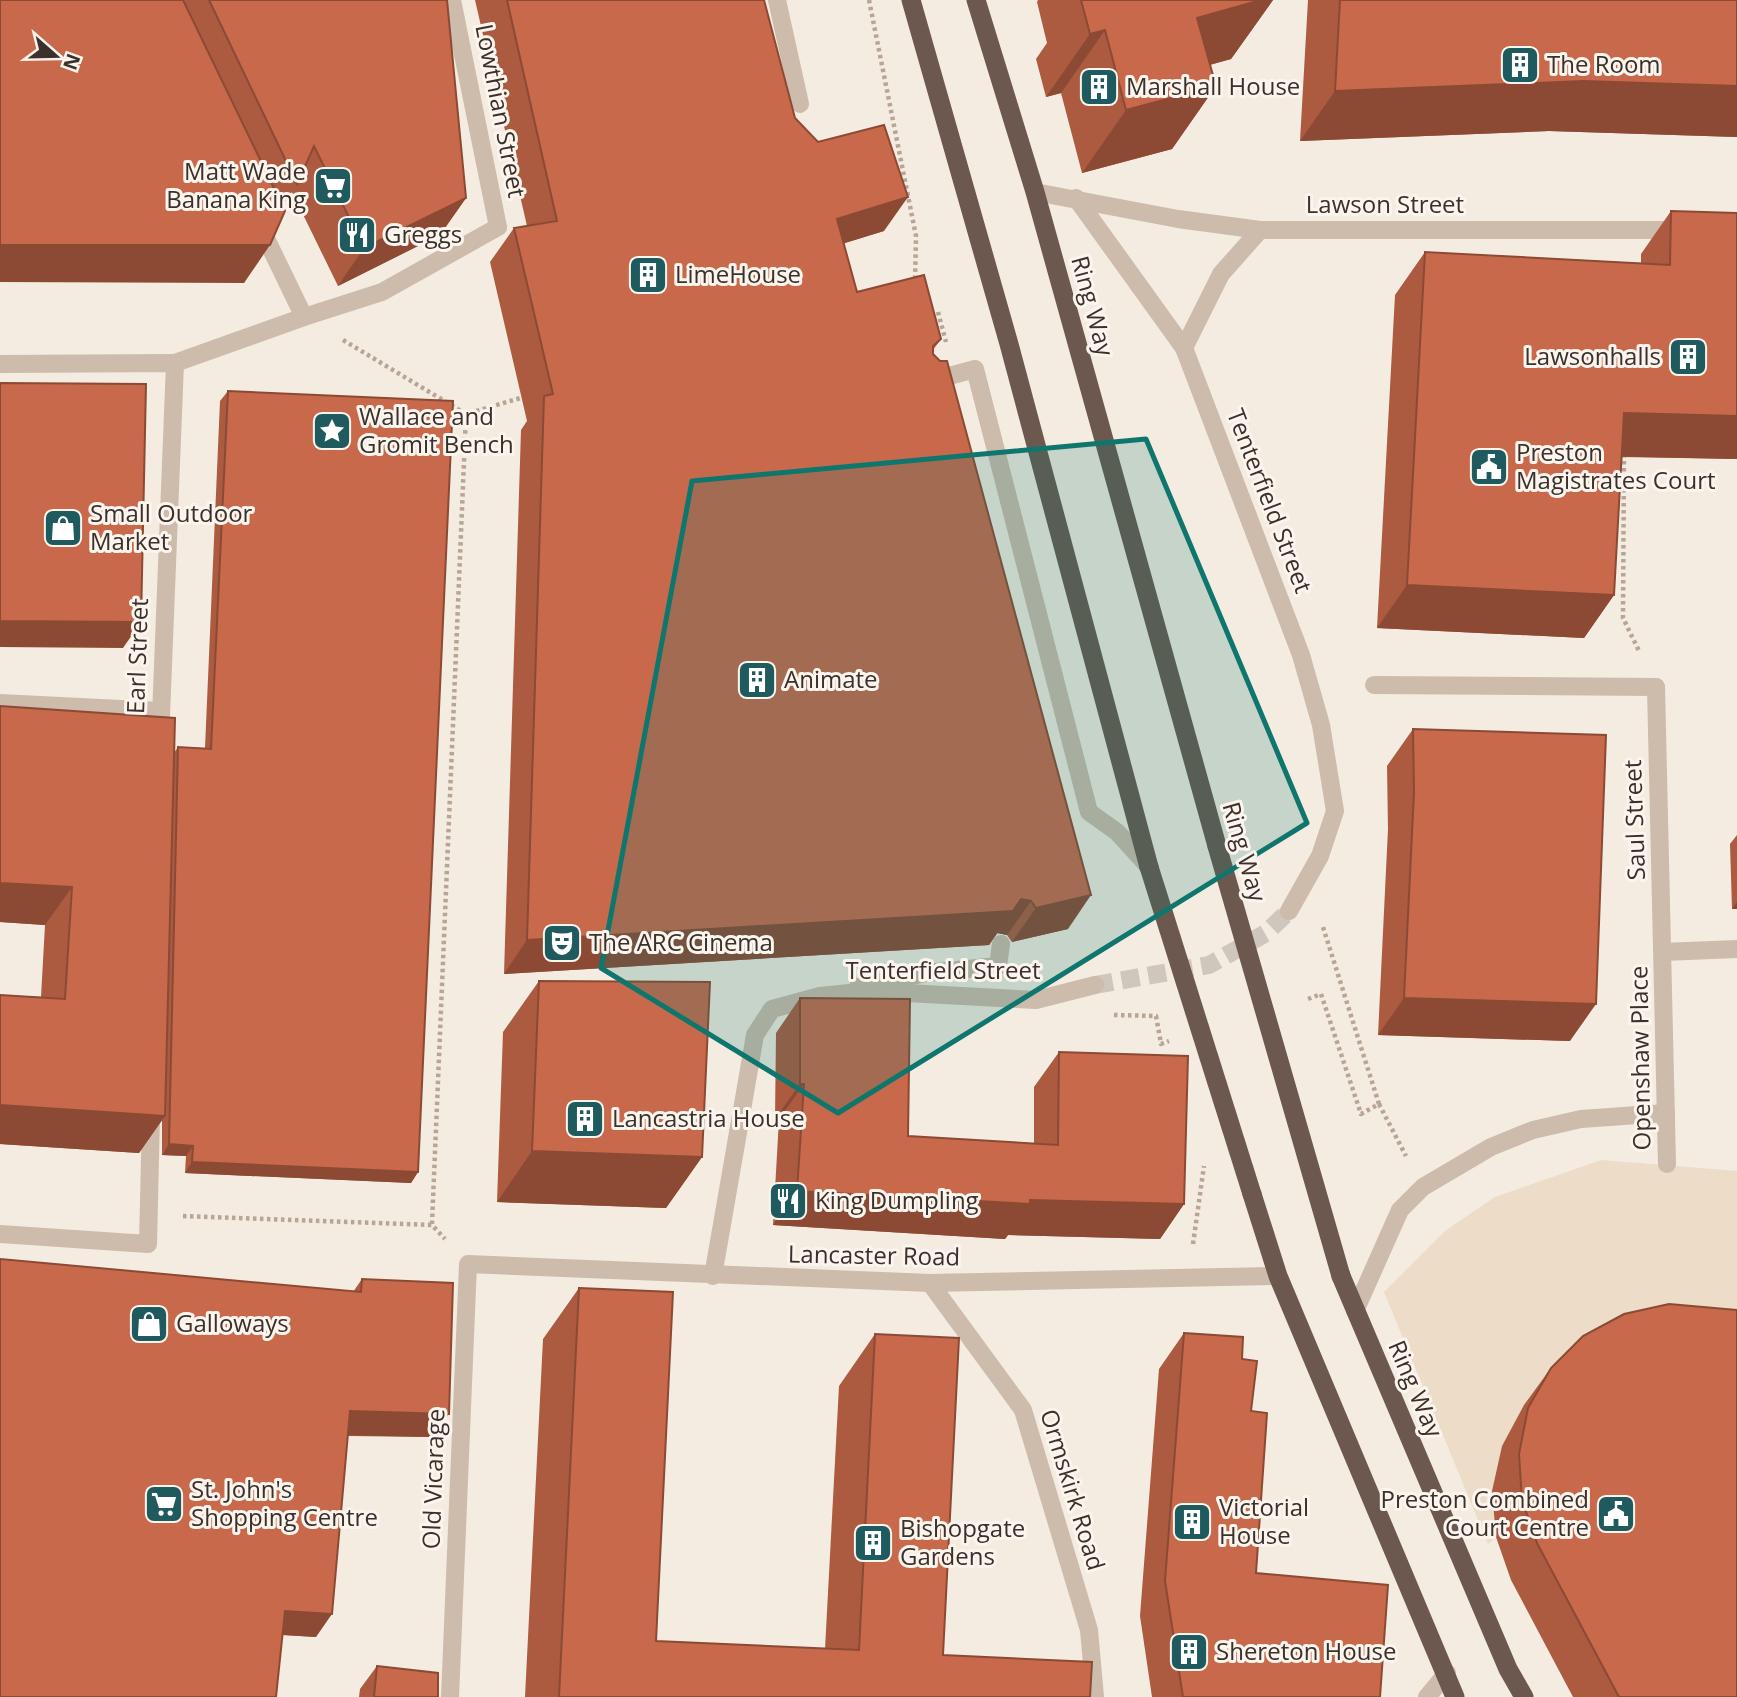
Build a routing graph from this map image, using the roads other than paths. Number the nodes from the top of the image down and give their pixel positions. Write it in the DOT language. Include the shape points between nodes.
graph roads {
  1 [pos="452,0"];
  2 [pos="777,0"];
  3 [pos="911,0"];
  4 [pos="976,0"];
  5 [pos="800,104"];
  6 [pos="1035,192"];
  7 [pos="1076,198"];
  8 [pos="251,207"];
  9 [pos="1260,230"];
  10 [pos="1695,230"];
  11 [pos="304,317"];
  12 [pos="1184,348"];
  13 [pos="175,363"];
  14 [pos="0,364"];
  15 [pos="920,384"];
  16 [pos="1374,685"];
  17 [pos="0,703"];
  18 [pos="161,711"];
  19 [pos="159,758"];
  20 [pos="1149,867"];
  21 [pos="1289,911"];
  22 [pos="1001,944"];
  23 [pos="1737,949"];
  24 [pos="1664,952"];
  25 [pos="1095,985"];
  26 [pos="820,996"];
  27 [pos="152,1092"];
  28 [pos="1666,1113"];
  29 [pos="1667,1164"];
  30 [pos="0,1234"];
  31 [pos="468,1264"];
  32 [pos="713,1276"];
  33 [pos="1278,1276"];
  34 [pos="930,1283"];
  35 [pos="1355,1311"];
  36 [pos="1447,1673"];
  37 [pos="450,1697"];
  38 [pos="1095,1697"];
  39 [pos="1427,1697"];
  40 [pos="1455,1697"];
  41 [pos="1524,1697"];
  1 -- 11 [label="street, Lowthian Street" via="498,227 383,292"];
  2 -- 5 [label="street"];
  3 -- 20 [label="highway"];
  4 -- 6 [label="highway, Ring Way"];
  6 -- 7 [label="street, Lawson Street"];
  6 -- 35 [label="highway, Ring Way, bridge" via="1217,846"];
  7 -- 9 [label="street, Lawson Street"];
  7 -- 12 [label="street, Tenterfield Street"];
  8 -- 11 [label="street"];
  9 -- 10 [label="street, Lawson Street"];
  9 -- 12 [label="street" via="1221,274"];
  11 -- 13 [label="street"];
  12 -- 21 [label="street, Tenterfield Street" via="1301,655 1331,776 1335,811 1320,856"];
  13 -- 14 [label="street"];
  13 -- 18 [label="street, Earl Street"];
  15 -- 20 [label="street" via="975,369 1089,812 1116,832"];
  16 -- 24 [label="street, Saul Street" via="1656,687"];
  17 -- 18 [label="street"];
  18 -- 19 [label="street, Earl Street"];
  20 -- 33 [label="highway, bridge"];
  22 -- 26 [label="street" via="999,966 926,973"];
  23 -- 24 [label="street"];
  24 -- 28 [label="street, Openshaw Place"];
  25 -- 26 [label="street, Tenterfield Street" via="1036,1000 870,991"];
  26 -- 32 [label="street, Tenterfield Street" via="772,1009 755,1035"];
  27 -- 30 [label="street" via="148,1244"];
  28 -- 29 [label="street, Openshaw Place"];
  28 -- 35 [label="street" via="1581,1119 1533,1130 1491,1147 1423,1187 1400,1210"];
  31 -- 32 [label="street, Lancaster Road"];
  31 -- 37 [label="street, Old Vicarage"];
  32 -- 34 [label="street, Lancaster Road"];
  33 -- 34 [label="street, Lancaster Road"];
  33 -- 36 [label="highway"];
  34 -- 38 [label="street, Ormskirk Road" via="1023,1410 1089,1630"];
  35 -- 41 [label="highway, Ring Way"];
  36 -- 39 [label="street"];
  36 -- 40 [label="highway"];
}
